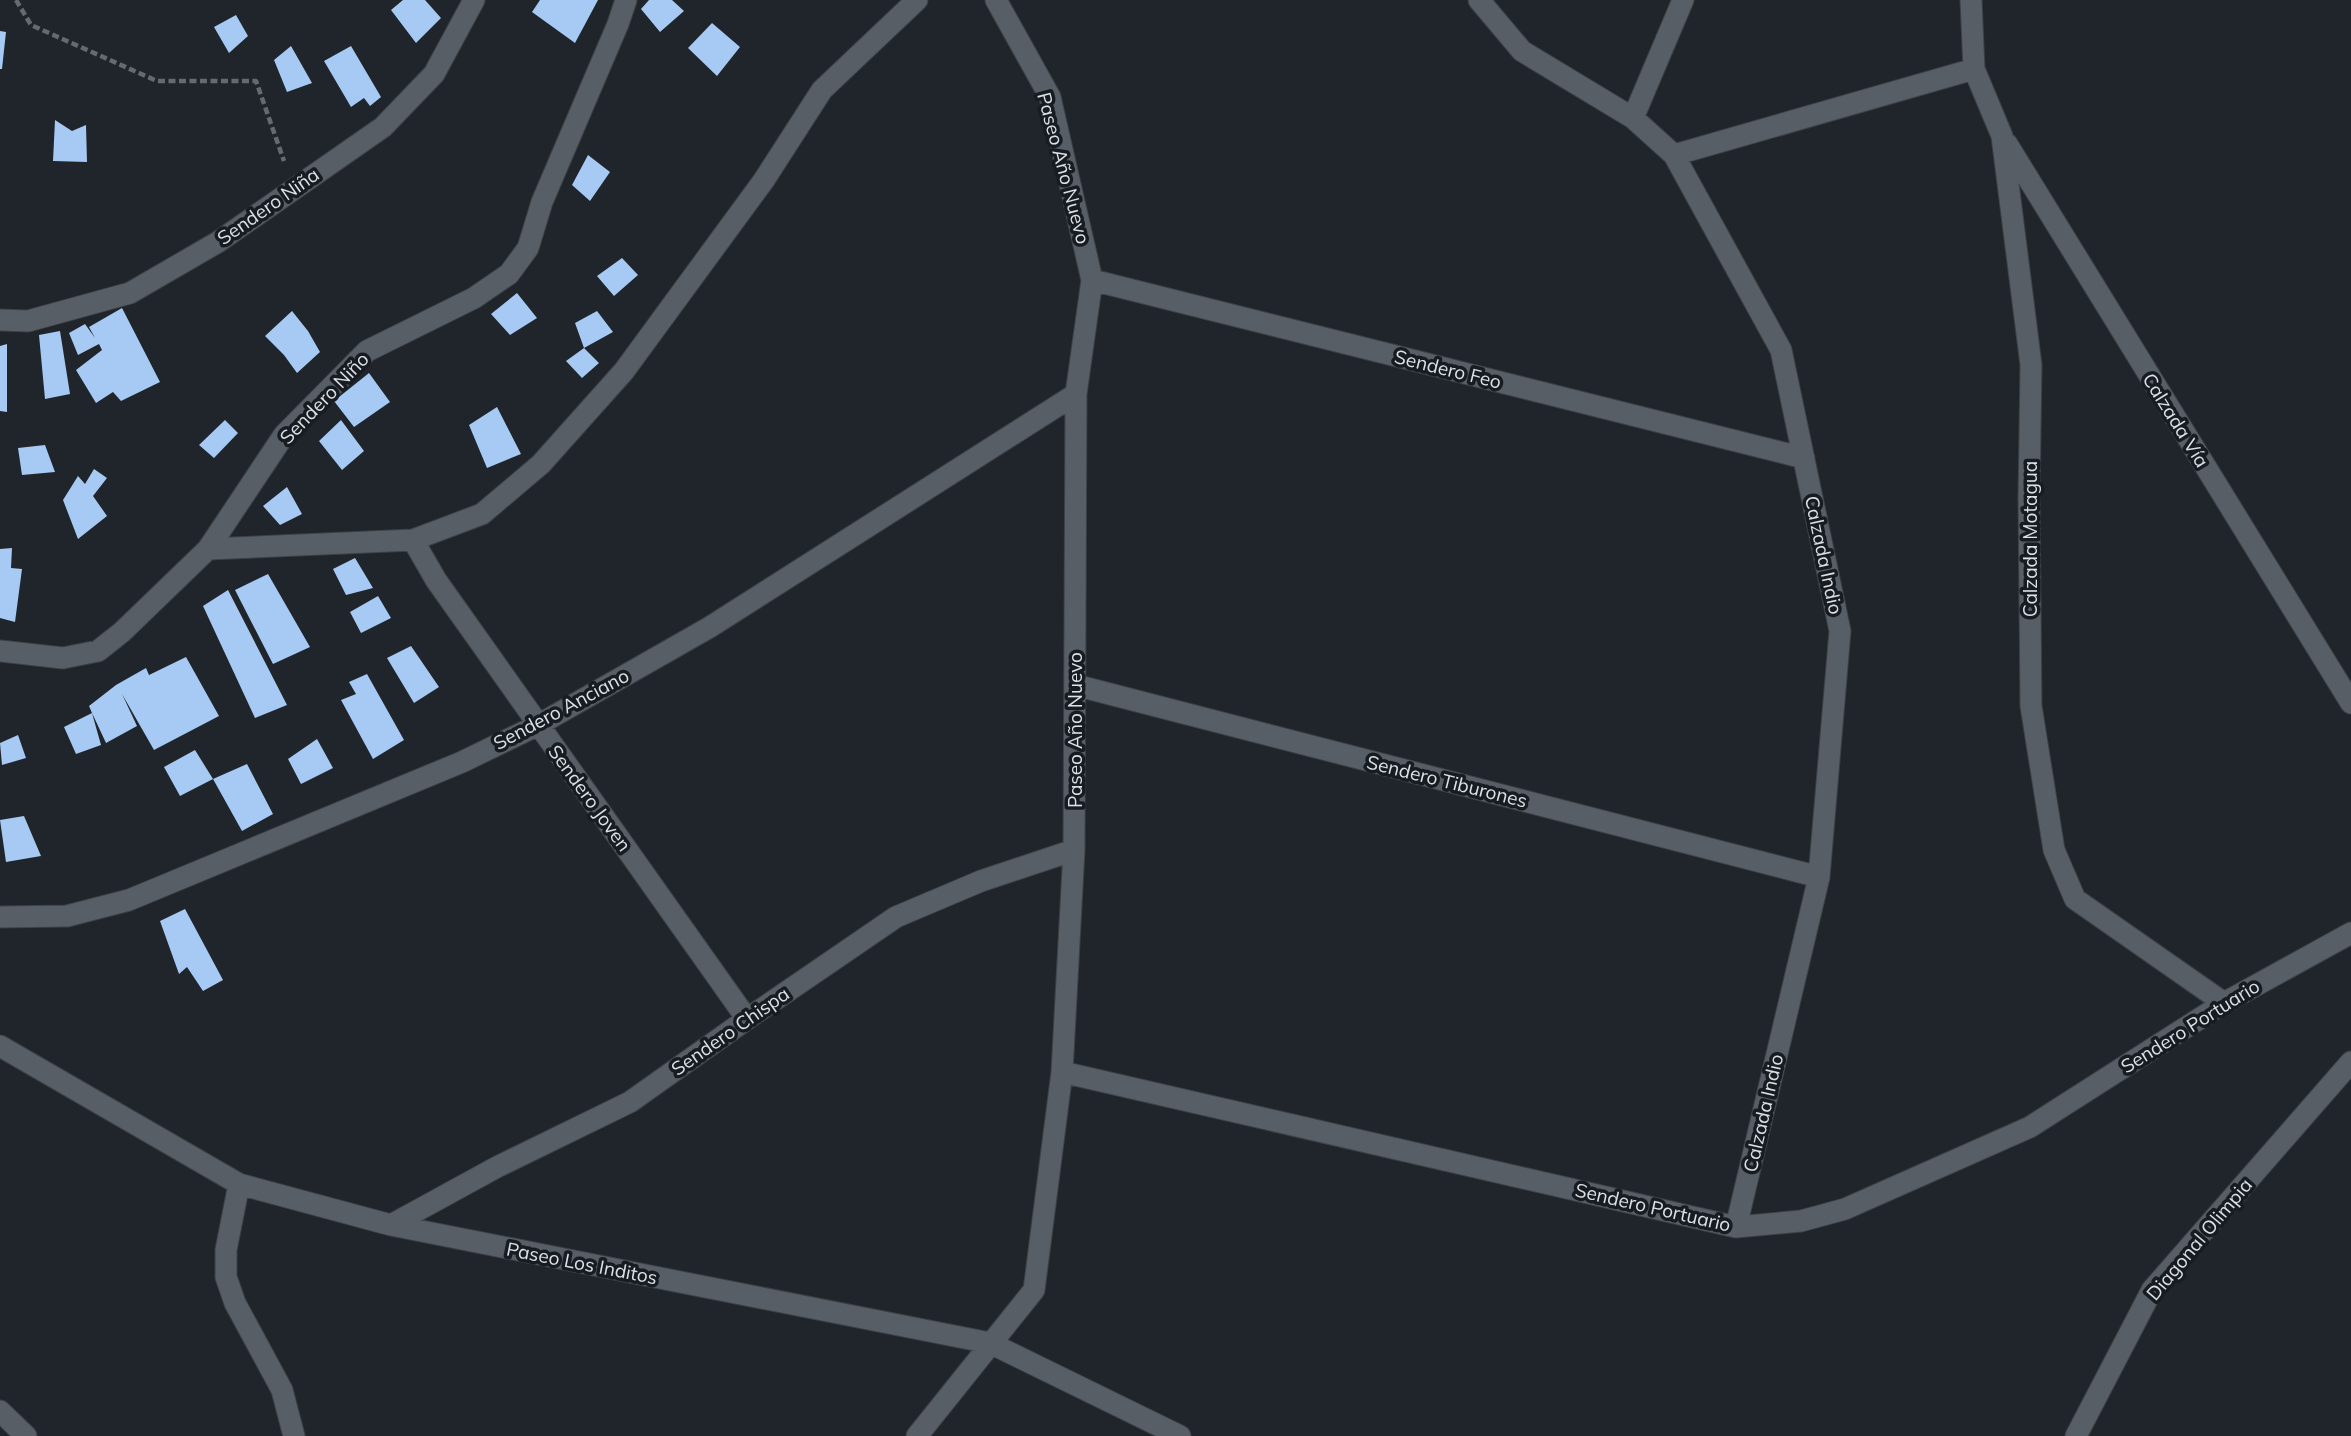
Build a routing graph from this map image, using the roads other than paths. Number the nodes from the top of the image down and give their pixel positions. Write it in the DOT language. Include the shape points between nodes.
graph roads {
  1 [pos="474,0"];
  2 [pos="626,0"];
  3 [pos="917,0"];
  4 [pos="996,0"];
  5 [pos="1479,0"];
  6 [pos="1683,0"];
  7 [pos="1971,0"];
  8 [pos="1974,69"];
  9 [pos="1633,118"];
  10 [pos="2002,136"];
  11 [pos="1674,155"];
  12 [pos="1092,279"];
  13 [pos="0,320"];
  14 [pos="1076,394"];
  15 [pos="1804,458"];
  16 [pos="413,540"];
  17 [pos="208,549"];
  18 [pos="0,651"];
  19 [pos="1076,685"];
  20 [pos="2351,697"];
  21 [pos="2351,704"];
  22 [pos="538,725"];
  23 [pos="1074,850"];
  24 [pos="1819,877"];
  25 [pos="0,917"];
  26 [pos="2351,933"];
  27 [pos="2224,1003"];
  28 [pos="747,1019"];
  29 [pos="0,1046"];
  30 [pos="2351,1062"];
  31 [pos="1062,1072"];
  32 [pos="239,1184"];
  33 [pos="391,1226"];
  34 [pos="1736,1227"];
  35 [pos="990,1343"];
  36 [pos="0,1411"];
  37 [pos="26,1436"];
  38 [pos="294,1436"];
  39 [pos="917,1436"];
  40 [pos="1180,1436"];
  41 [pos="2076,1436"];
  1 -- 13 [label="street, Sendero Niña" via="434,74 383,127 218,242 130,293 28,321"];
  2 -- 17 [label="street, Sendero Niño" via="542,202 528,248 509,274 474,298 367,351 284,435"];
  3 -- 16 [label="street" via="822,90 764,180 624,371 541,464 482,514"];
  4 -- 12 [label="street, Paseo Año Nuevo" via="1050,97"];
  5 -- 9 [label="street, Calzada Indio" via="1522,51"];
  6 -- 9 [label="street"];
  7 -- 8 [label="street, Calzada Motagua"];
  8 -- 10 [label="street, Calzada Motagua"];
  8 -- 11 [label="street"];
  9 -- 11 [label="street, Calzada Indio"];
  10 -- 21 [label="street, Calzada Vía"];
  10 -- 27 [label="street, Calzada Motagua" via="2031,365 2031,706 2054,849 2075,899"];
  11 -- 15 [label="street, Calzada Indio" via="1781,350"];
  12 -- 14 [label="street, Paseo Año Nuevo"];
  12 -- 15 [label="street, Sendero Feo"];
  14 -- 19 [label="street, Paseo Año Nuevo"];
  14 -- 22 [label="street, Sendero Anciano" via="710,627"];
  15 -- 24 [label="street, Calzada Indio" via="1840,631"];
  16 -- 17 [label="street"];
  16 -- 22 [label="street, Sendero Joven"];
  17 -- 18 [label="street, Sendero Niño" via="98,651 63,658"];
  19 -- 23 [label="street, Paseo Año Nuevo"];
  19 -- 24 [label="street, Sendero Tiburones"];
  20 -- 21 [label="street"];
  22 -- 25 [label="street, Sendero Anciano" via="462,762 129,900 67,916"];
  22 -- 28 [label="street, Sendero Joven"];
  23 -- 28 [label="street, Sendero Chispa" via="981,881 896,917"];
  23 -- 31 [label="street, Paseo Año Nuevo"];
  24 -- 34 [label="street, Calzada Indio"];
  26 -- 27 [label="street, Sendero Portuario"];
  27 -- 34 [label="street, Sendero Portuario" via="2029,1127 1845,1209 1801,1221"];
  28 -- 33 [label="street, Sendero Chispa" via="630,1102 496,1167"];
  29 -- 32 [label="street, Paseo Los Inditos"];
  30 -- 41 [label="street, Diagonal Olimpia" via="2152,1290"];
  31 -- 34 [label="street, Sendero Portuario"];
  31 -- 35 [label="street, Paseo Año Nuevo" via="1034,1290"];
  32 -- 33 [label="street, Paseo Los Inditos"];
  32 -- 38 [label="street" via="226,1250 226,1277 282,1390"];
  33 -- 35 [label="street, Paseo Los Inditos"];
  35 -- 39 [label="street, Paseo Año Nuevo"];
  35 -- 40 [label="street, Paseo Los Inditos"];
  36 -- 37 [label="street"];
}
